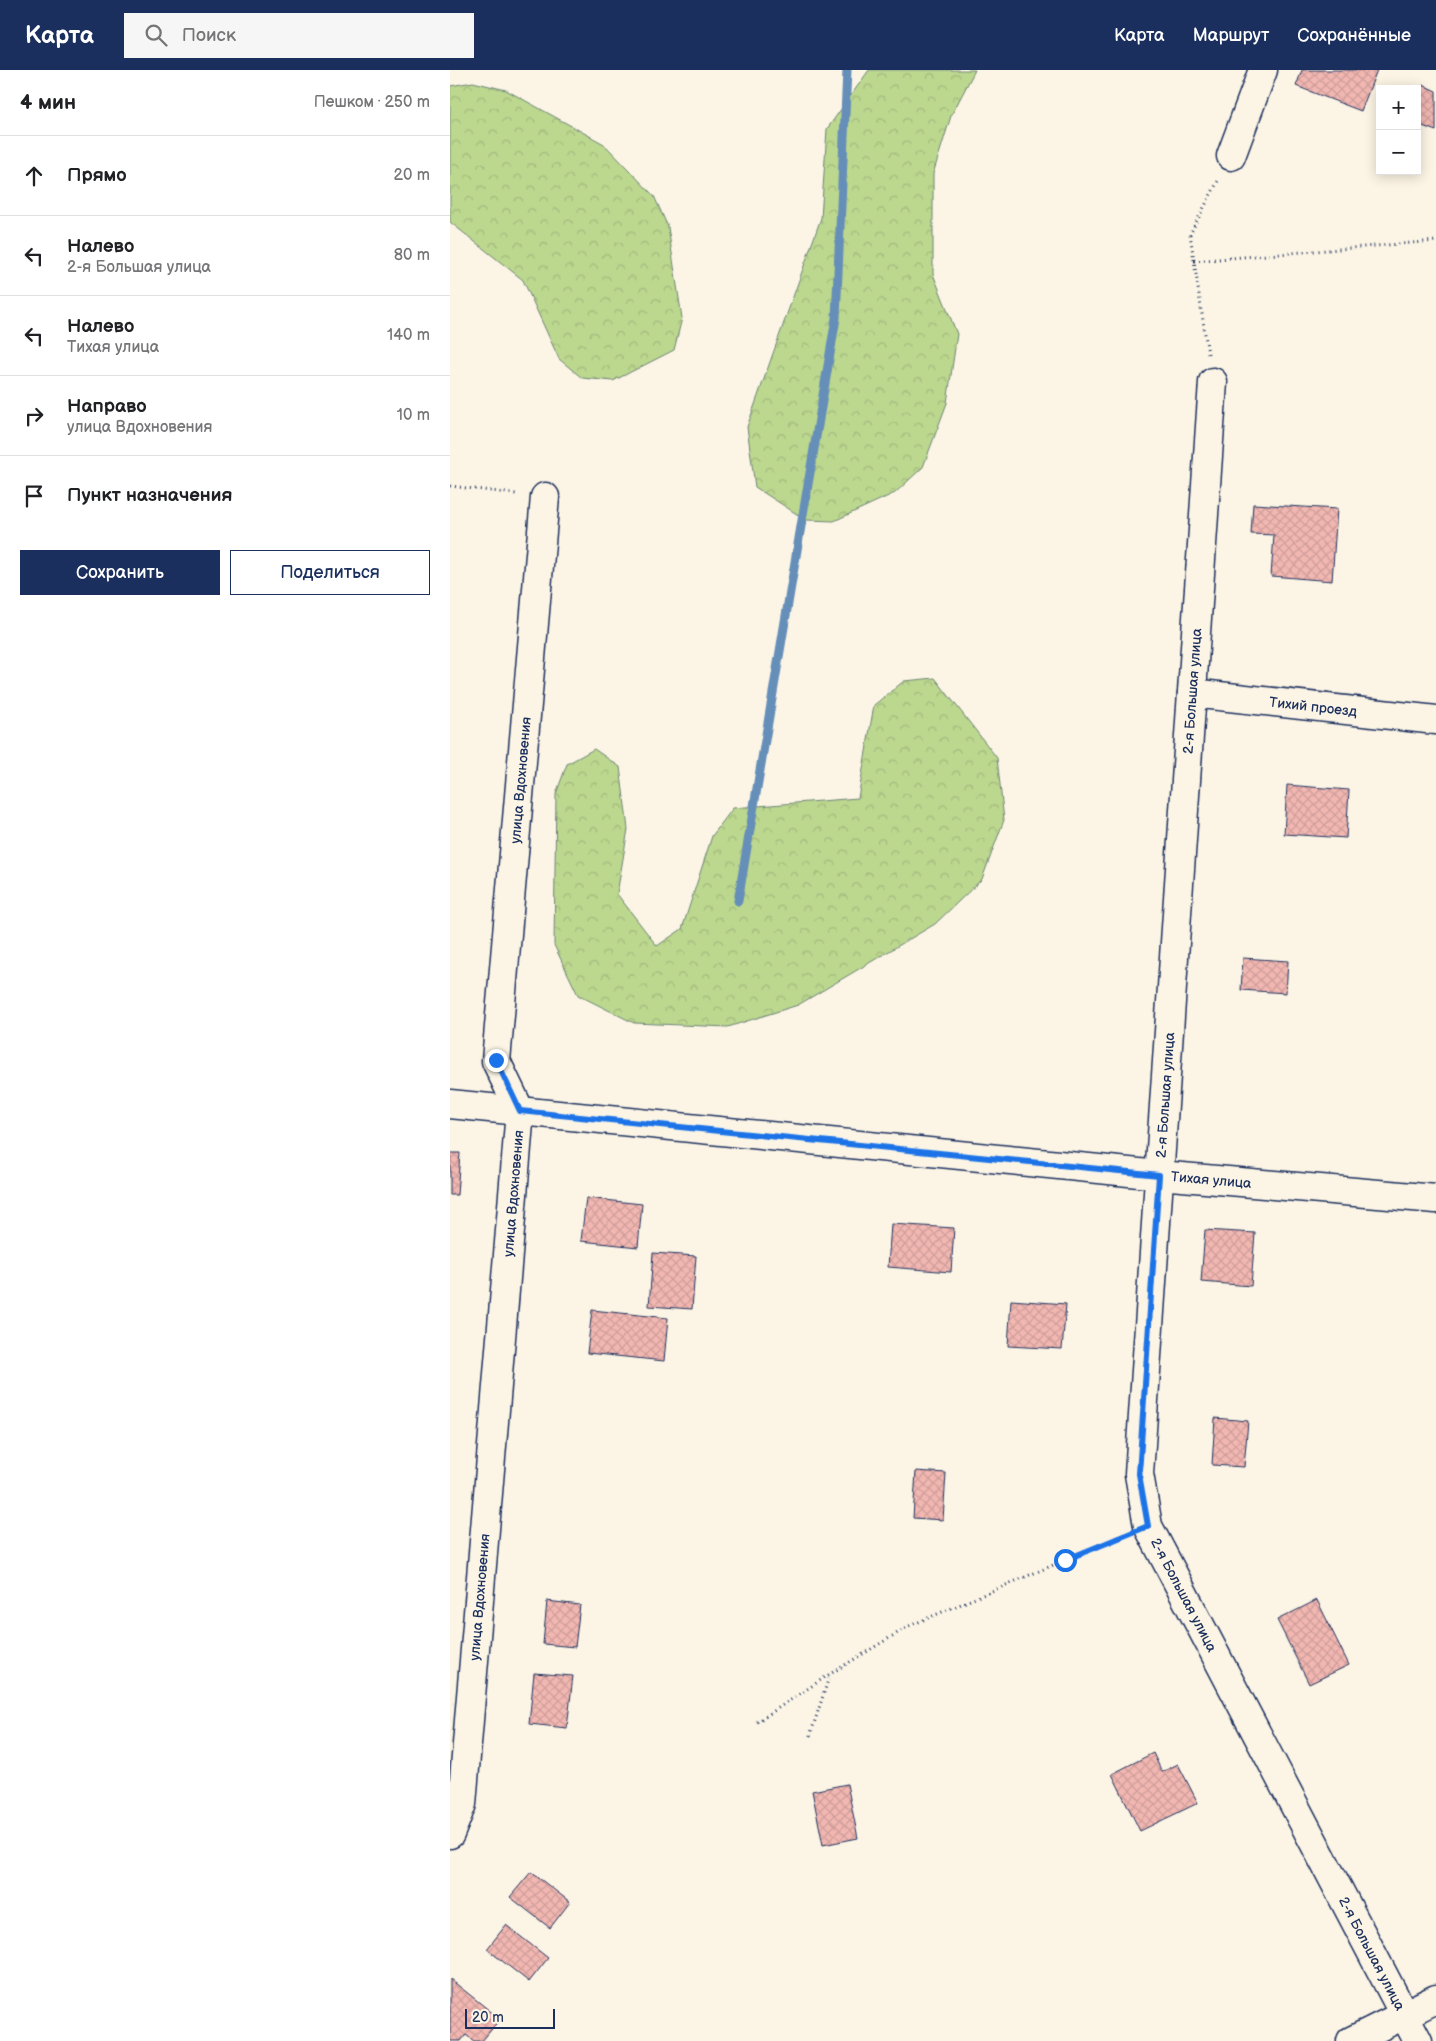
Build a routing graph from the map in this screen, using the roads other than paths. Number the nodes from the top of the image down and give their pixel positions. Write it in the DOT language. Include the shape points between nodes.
graph roads {
  1 [pos="1262,70"];
  2 [pos="1231,156"];
  3 [pos="1213,382"];
  4 [pos="545,497"];
  5 [pos="1192,693"];
  6 [pos="1436,720"];
  7 [pos="450,1104"];
  8 [pos="520,1111"];
  9 [pos="1159,1175"];
  10 [pos="1436,1199"];
  11 [pos="450,1834"];
  12 [pos="1436,1999"];
  13 [pos="1404,2014"];
  14 [pos="1351,2041"];
  15 [pos="1418,2041"];
  1 -- 2 [label="street"];
  3 -- 5 [label="street, 2-я Большая улица"];
  4 -- 8 [label="street, улица Вдохновения" via="496,1060"];
  5 -- 6 [label="street, Тихий проезд"];
  5 -- 9 [label="street, 2-я Большая улица"];
  7 -- 8 [label="street, Тихая улица"];
  8 -- 9 [label="street, Тихая улица"];
  8 -- 11 [label="street, улица Вдохновения" via="462,1804"];
  9 -- 10 [label="street, Тихая улица"];
  9 -- 13 [label="street, 2-я Большая улица" via="1139,1474 1148,1526"];
  12 -- 13 [label="street"];
  13 -- 14 [label="street"];
  13 -- 15 [label="street, 2-я Большая улица"];
}
